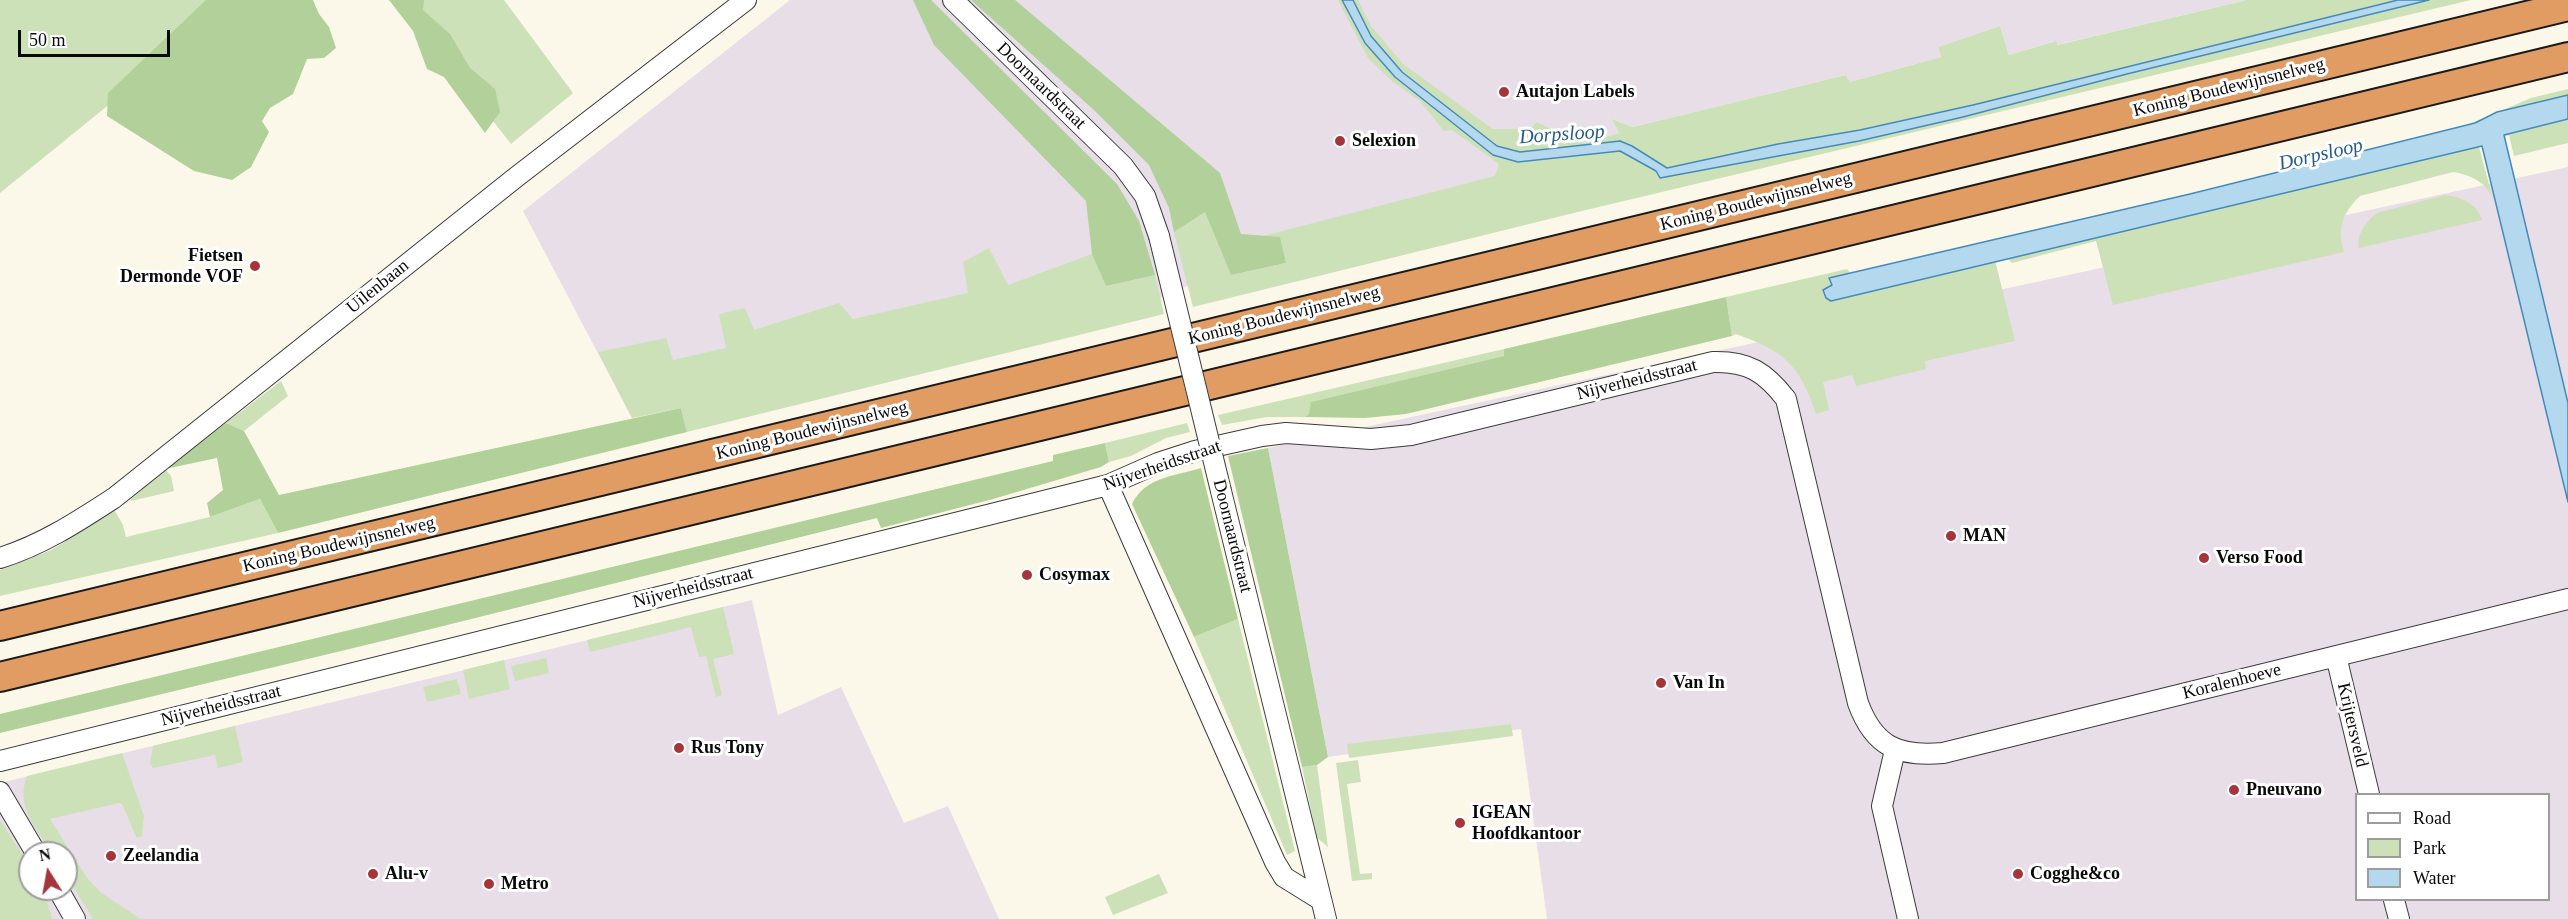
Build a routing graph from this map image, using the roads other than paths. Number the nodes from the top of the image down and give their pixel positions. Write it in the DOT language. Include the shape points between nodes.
graph roads {
  1 [pos="746,0"];
  2 [pos="953,0"];
  3 [pos="2568,6"];
  4 [pos="2568,57"];
  5 [pos="1108,485"];
  6 [pos="0,558"];
  7 [pos="2568,599"];
  8 [pos="0,626"];
  9 [pos="2336,656"];
  10 [pos="0,677"];
  11 [pos="1895,750"];
  12 [pos="0,761"];
  13 [pos="0,792"];
  14 [pos="2369,793"];
  15 [pos="29,841"];
  16 [pos="64,901"];
  17 [pos="2394,901"];
  18 [pos="1323,910"];
  19 [pos="71,916"];
  20 [pos="1908,919"];
  21 [pos="2398,919"];
  1 -- 6 [label="street, Uilenbaan" via="114,498 51,537"];
  2 -- 18 [label="street, Doornaardstraat, bridge" via="1123,166 1145,196 1159,236"];
  3 -- 8 [label="highway, Koning Boudewijnsnelweg"];
  4 -- 10 [label="highway"];
  5 -- 11 [label="street, Nijverheidsstraat" via="1195,451 1262,436 1371,439 1411,435 1713,362 1732,362 1755,369 1774,383 1786,399 1858,703 1866,723"];
  5 -- 12 [label="street, Nijverheidsstraat"];
  5 -- 18 [label="street, Doornaardstraat" via="1275,862 1284,877"];
  7 -- 9 [label="street, Koralenhoeve"];
  9 -- 11 [label="street, Koralenhoeve" via="1943,753 1919,755"];
  9 -- 14 [label="street, Krijtersveld"];
  11 -- 20 [label="street" via="1882,806"];
  13 -- 15 [label="street"];
  16 -- 19 [label="street"];
  17 -- 21 [label="street"];
}
